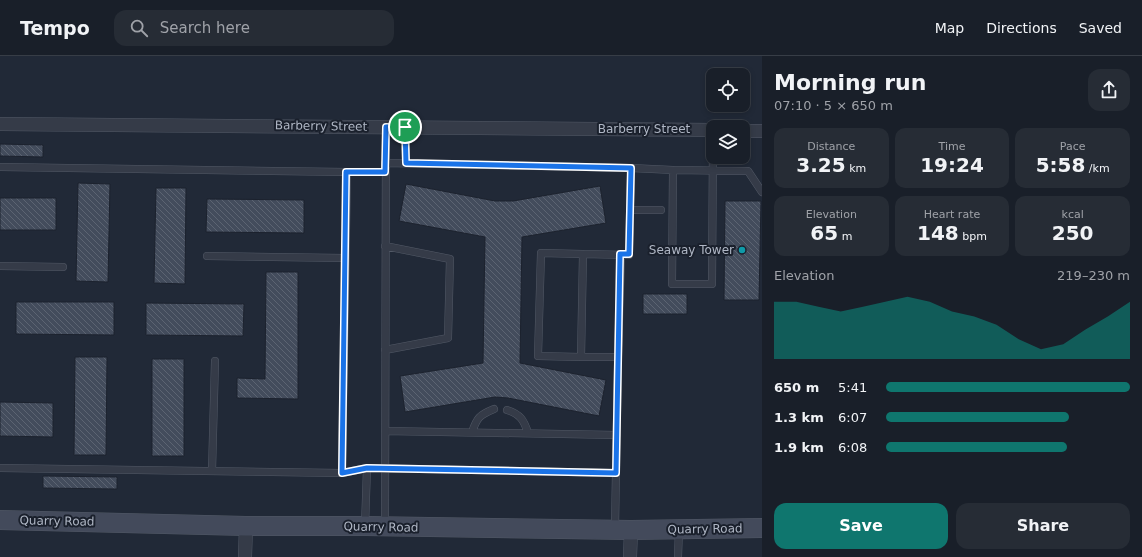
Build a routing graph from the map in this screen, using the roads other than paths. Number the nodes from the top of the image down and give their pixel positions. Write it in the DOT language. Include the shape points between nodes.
graph roads {
  1 [pos="0,124"];
  2 [pos="386,127"];
  3 [pos="405,127"];
  4 [pos="706,130"];
  5 [pos="750,131"];
  6 [pos="762,131"];
  7 [pos="385,163"];
  8 [pos="406,163"];
  9 [pos="713,164"];
  10 [pos="0,167"];
  11 [pos="631,168"];
  12 [pos="673,170"];
  13 [pos="713,171"];
  14 [pos="346,172"];
  15 [pos="385,172"];
  16 [pos="762,192"];
  17 [pos="630,210"];
  18 [pos="661,210"];
  19 [pos="385,246"];
  20 [pos="583,254"];
  21 [pos="620,254"];
  22 [pos="207,256"];
  23 [pos="345,258"];
  24 [pos="0,266"];
  25 [pos="63,267"];
  26 [pos="385,350"];
  27 [pos="581,357"];
  28 [pos="618,358"];
  29 [pos="215,361"];
  30 [pos="494,409"];
  31 [pos="506,410"];
  32 [pos="385,431"];
  33 [pos="472,432"];
  34 [pos="528,434"];
  35 [pos="617,435"];
  36 [pos="0,468"];
  37 [pos="367,468"];
  38 [pos="385,468"];
  39 [pos="212,471"];
  40 [pos="342,473"];
  41 [pos="616,473"];
  42 [pos="0,520"];
  43 [pos="246,526"];
  44 [pos="365,526"];
  45 [pos="385,527"];
  46 [pos="762,528"];
  47 [pos="679,529"];
  48 [pos="623,530"];
  49 [pos="245,557"];
  50 [pos="630,557"];
  51 [pos="678,557"];
  1 -- 2 [label="street, Barberry Street"];
  2 -- 3 [label="street, Barberry Street"];
  2 -- 7 [label="lane"];
  3 -- 4 [label="street, Barberry Street"];
  3 -- 8 [label="lane"];
  5 -- 6 [label="street"];
  7 -- 8 [label="lane"];
  7 -- 15 [label="lane"];
  8 -- 11 [label="lane"];
  9 -- 13 [label="lane"];
  10 -- 14 [label="lane"];
  11 -- 12 [label="lane"];
  11 -- 17 [label="lane"];
  12 -- 13 [label="lane"];
  12 -- 13 [label="lane" via="672,284 712,284"];
  13 -- 16 [label="lane" via="748,171"];
  14 -- 15 [label="lane"];
  14 -- 23 [label="lane"];
  15 -- 19 [label="lane"];
  17 -- 18 [label="lane"];
  17 -- 21 [label="lane" via="629,254"];
  19 -- 26 [label="lane"];
  19 -- 26 [label="lane" via="450,259 448,338"];
  20 -- 21 [label="lane"];
  20 -- 27 [label="lane"];
  20 -- 27 [label="lane" via="540,253 538,356"];
  21 -- 28 [label="lane"];
  22 -- 23 [label="lane"];
  23 -- 40 [label="lane"];
  24 -- 25 [label="lane"];
  26 -- 32 [label="lane"];
  27 -- 28 [label="lane"];
  28 -- 35 [label="lane"];
  29 -- 39 [label="lane"];
  30 -- 33 [label="lane" via="484,413 476,421"];
  31 -- 34 [label="lane" via="516,412 524,422"];
  32 -- 33 [label="lane"];
  32 -- 38 [label="lane"];
  33 -- 34 [label="lane"];
  34 -- 35 [label="lane"];
  35 -- 41 [label="lane"];
  36 -- 39 [label="lane"];
  37 -- 38 [label="lane"];
  37 -- 40 [label="lane"];
  37 -- 44 [label="lane"];
  38 -- 41 [label="lane"];
  38 -- 45 [label="lane"];
  39 -- 40 [label="lane"];
  41 -- 48 [label="lane"];
  42 -- 43 [label="street, Quarry Road"];
  43 -- 44 [label="street, Quarry Road"];
  43 -- 49 [label="street"];
  44 -- 45 [label="street, Quarry Road"];
  45 -- 48 [label="street, Quarry Road"];
  46 -- 47 [label="street, Quarry Road"];
  47 -- 48 [label="street, Quarry Road"];
  47 -- 51 [label="lane"];
  48 -- 50 [label="street"];
}
